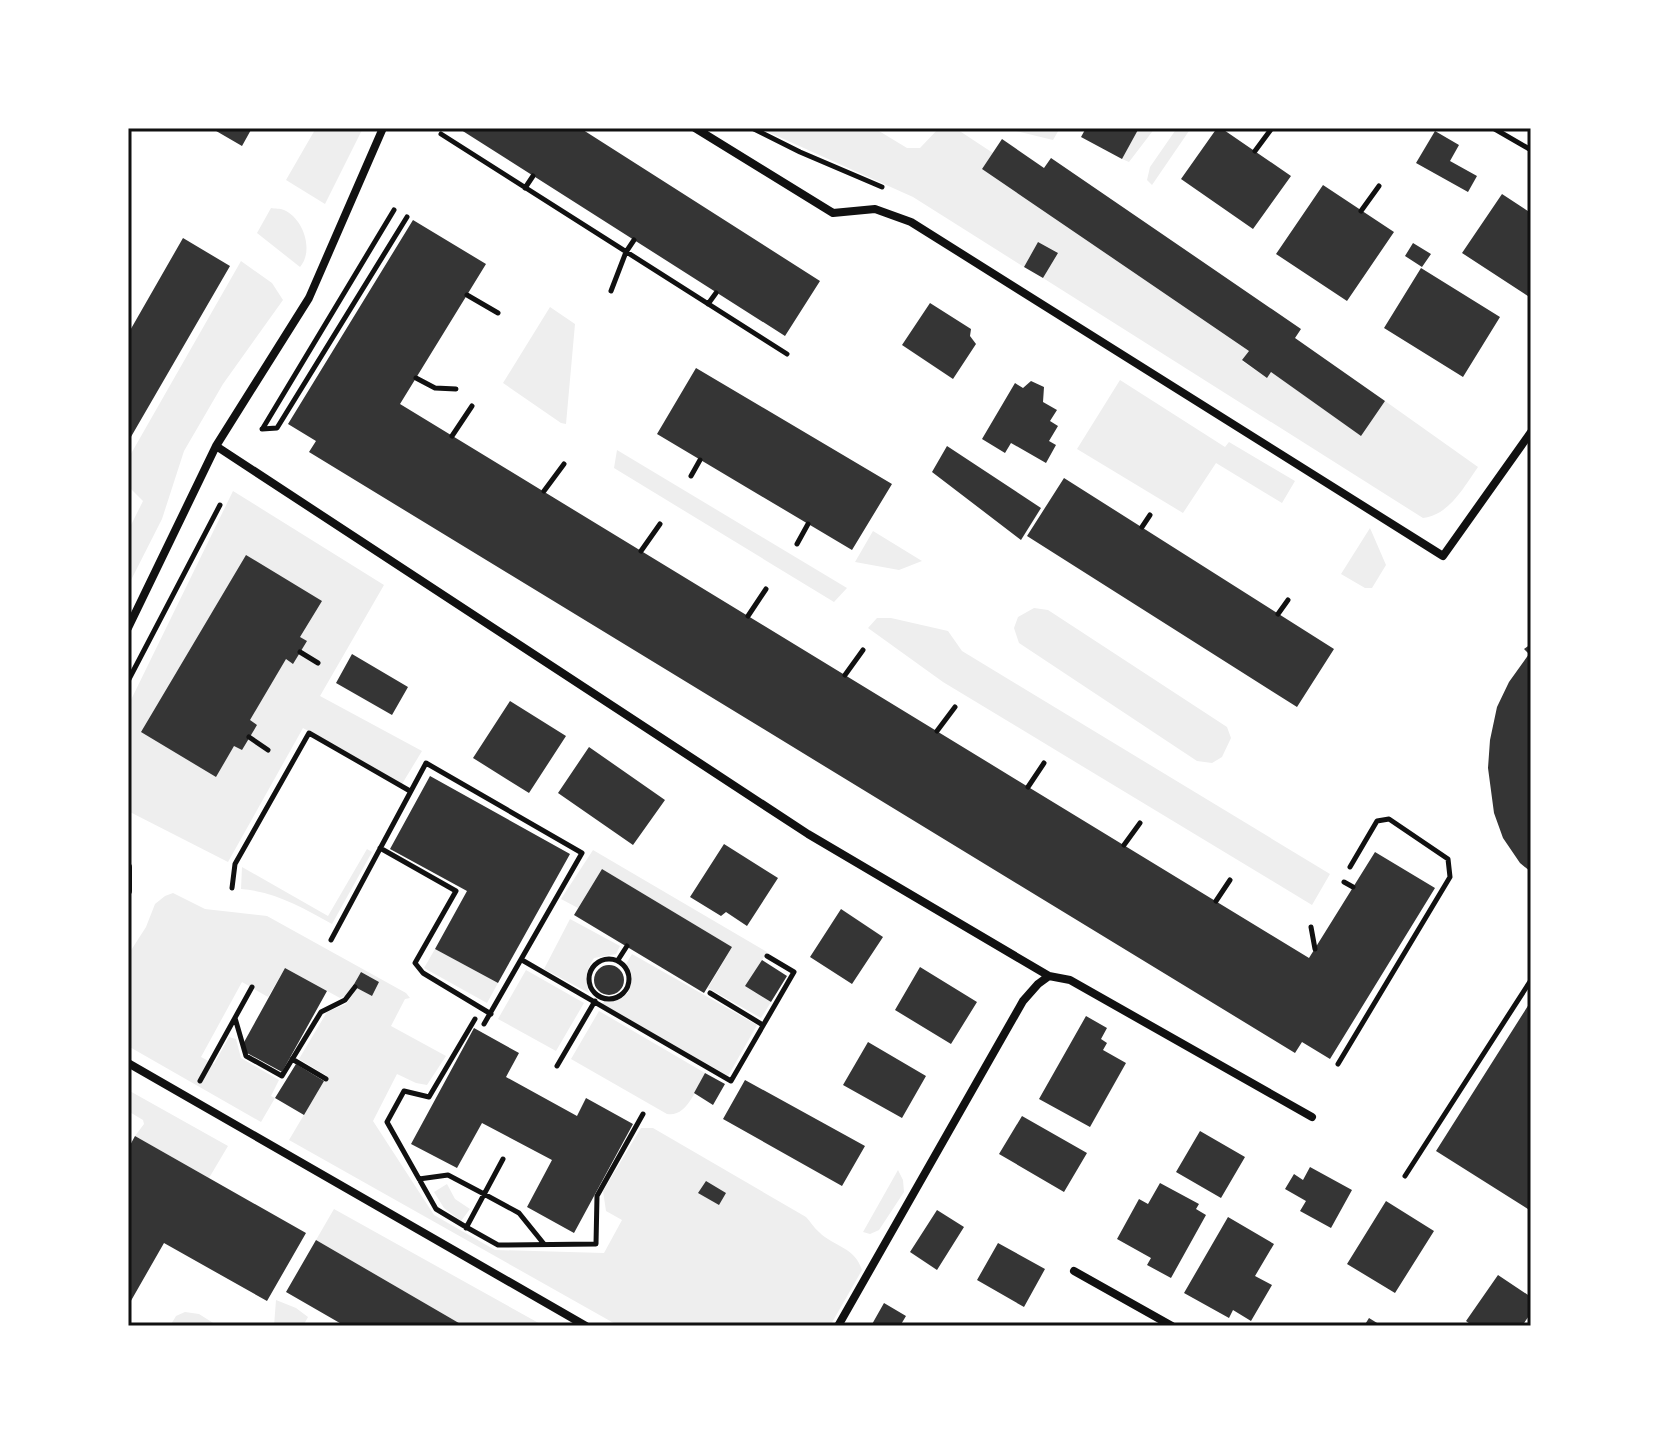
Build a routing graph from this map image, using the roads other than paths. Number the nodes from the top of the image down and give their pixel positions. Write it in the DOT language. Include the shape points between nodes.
graph roads {
  1 [pos="383,128"];
  2 [pos="695,128"];
  3 [pos="1531,432"];
  4 [pos="216,446"];
  5 [pos="128,628"];
  6 [pos="128,867"];
  7 [pos="128,891"];
  8 [pos="1049,976"];
  9 [pos="128,1063"];
  10 [pos="1312,1117"];
  11 [pos="1074,1271"];
  12 [pos="586,1326"];
  13 [pos="838,1326"];
  14 [pos="1172,1326"];
  1 -- 4 [label="street" via="309,298"];
  2 -- 3 [label="street" via="833,213 875,209 911,222 1443,556"];
  4 -- 5 [label="street"];
  4 -- 8 [label="street" via="808,834"];
  6 -- 7 [label="street"];
  8 -- 10 [label="street" via="1070,980"];
  8 -- 13 [label="street" via="1023,1001"];
  9 -- 12 [label="street"];
  11 -- 14 [label="street"];
}
